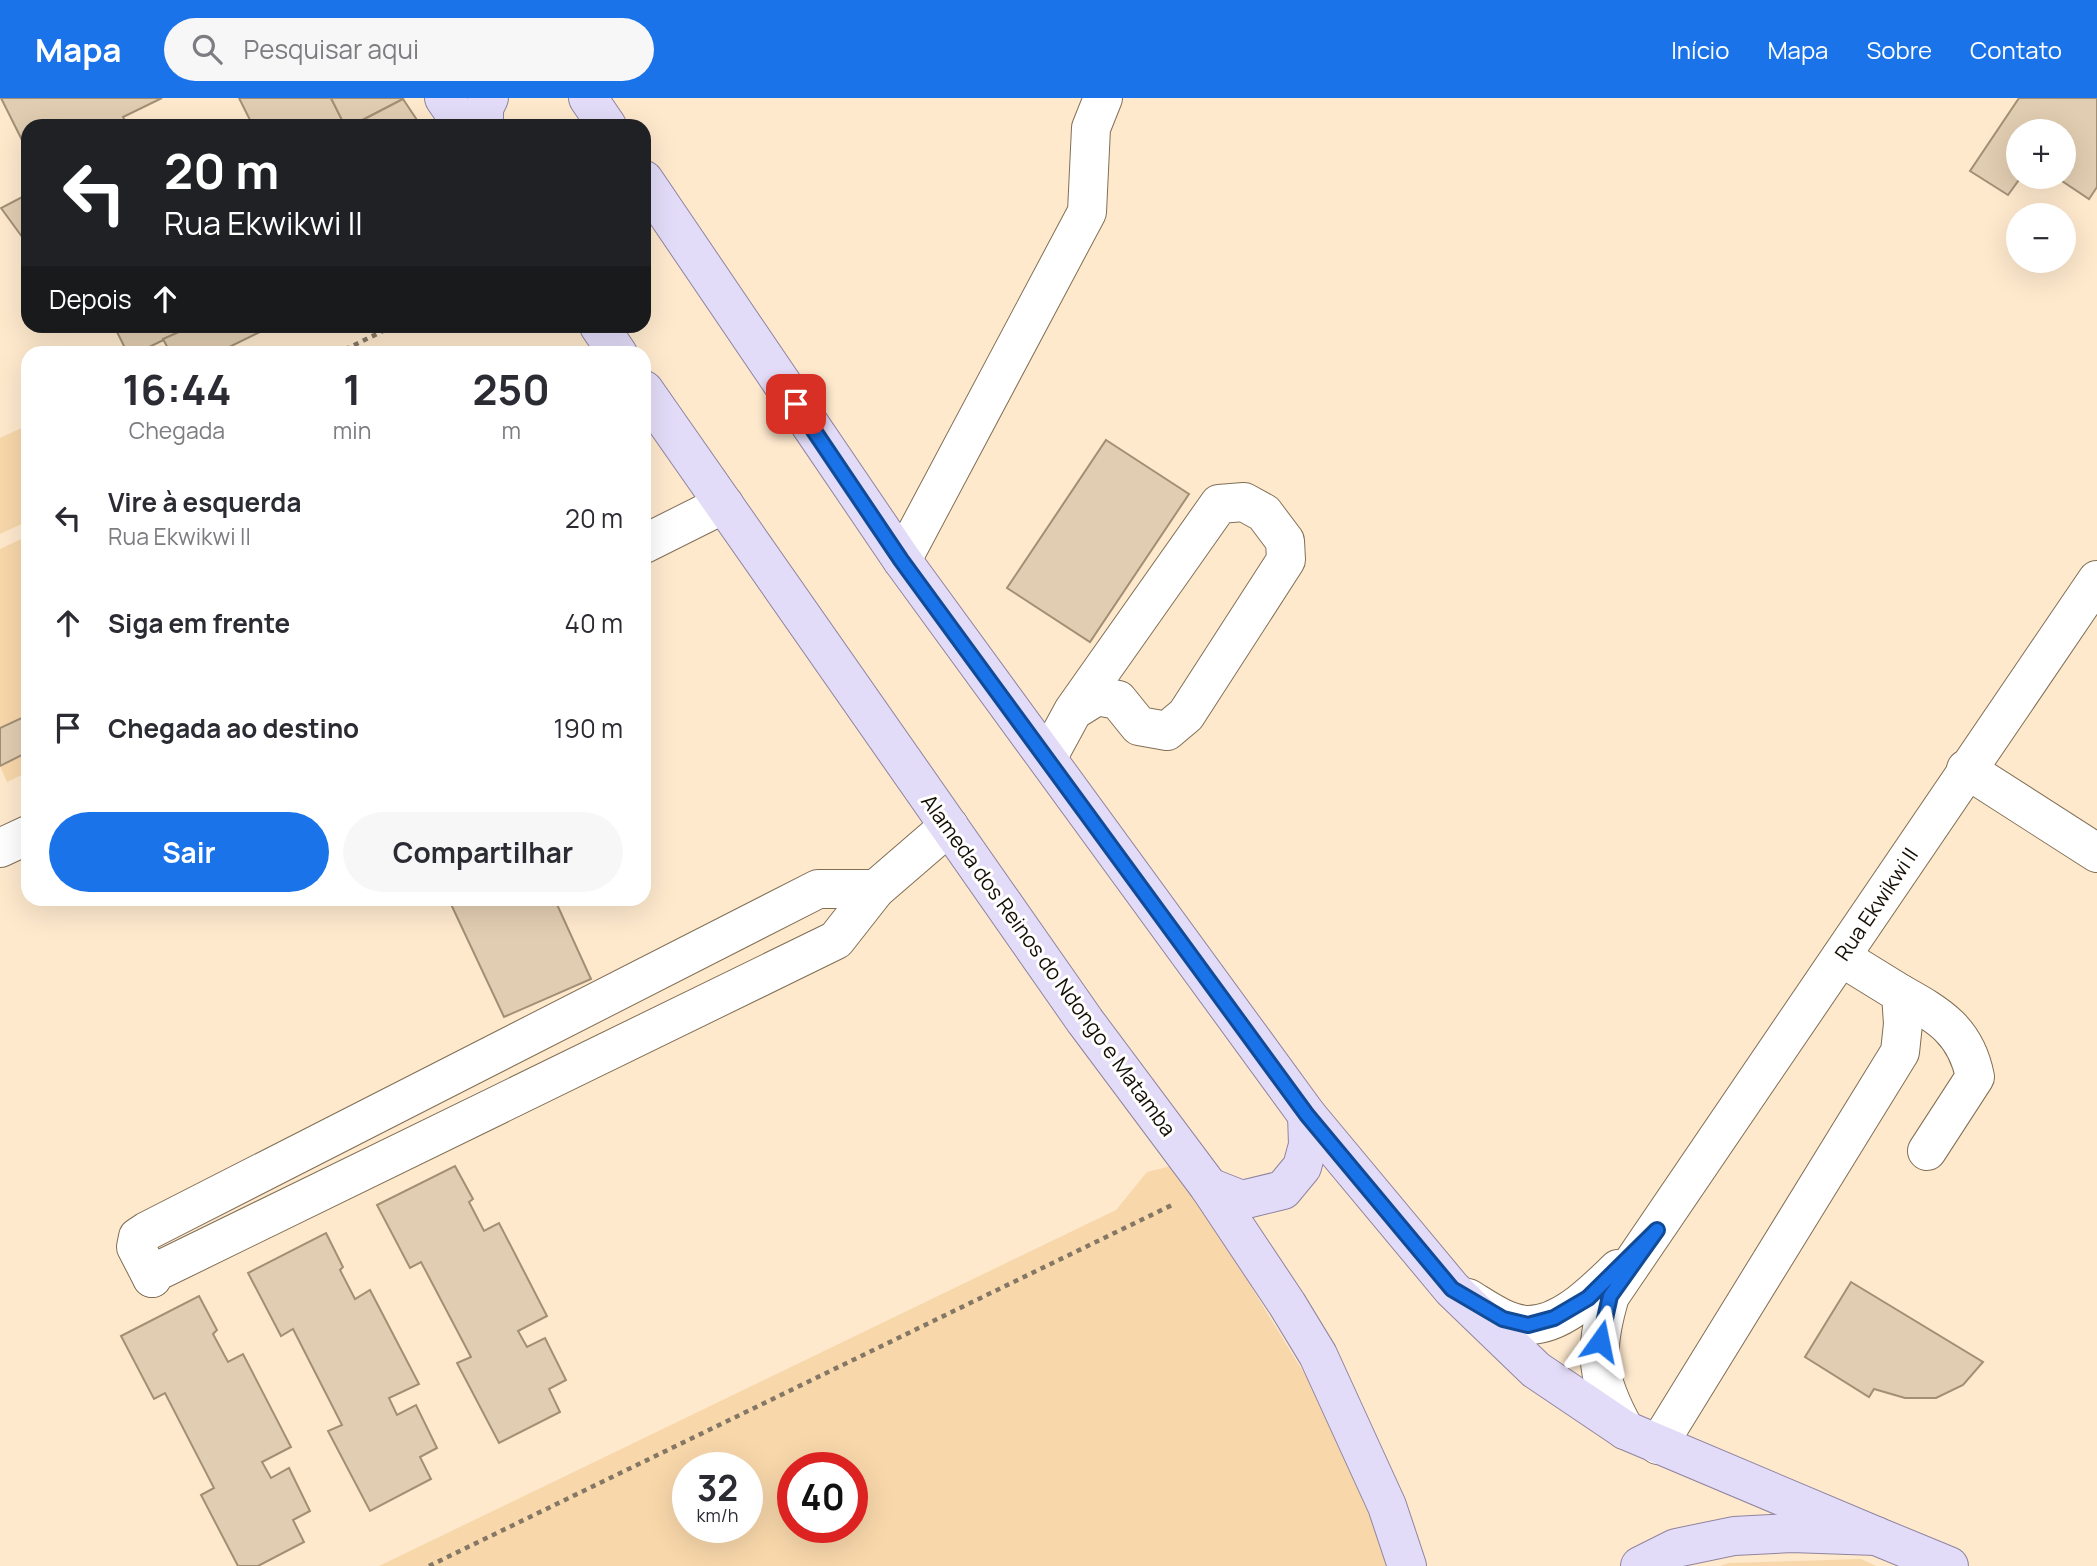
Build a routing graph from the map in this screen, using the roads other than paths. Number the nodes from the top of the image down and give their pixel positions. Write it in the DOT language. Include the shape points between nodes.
graph roads {
  1 [pos="444,98"];
  2 [pos="489,98"];
  3 [pos="1103,98"];
  4 [pos="458,119"];
  5 [pos="484,119"];
  6 [pos="651,190"];
  7 [pos="651,400"];
  8 [pos="724,504"];
  9 [pos="651,540"];
  10 [pos="901,560"];
  11 [pos="2097,580"];
  12 [pos="1073,711"];
  13 [pos="1048,757"];
  14 [pos="1966,769"];
  15 [pos="949,826"];
  16 [pos="21,838"];
  17 [pos="0,848"];
  18 [pos="2097,853"];
  19 [pos="876,889"];
  20 [pos="1841,957"];
  21 [pos="1901,994"];
  22 [pos="1307,1115"];
  23 [pos="1927,1151"];
  24 [pos="1209,1187"];
  25 [pos="1657,1230"];
  26 [pos="1452,1289"];
  27 [pos="1642,1438"];
  28 [pos="1875,1536"];
  29 [pos="1407,1566"];
  30 [pos="1640,1566"];
  31 [pos="1949,1566"];
  1 -- 4 [label="main road"];
  2 -- 5 [label="main road"];
  3 -- 10 [label="street" via="1091,128 1087,212"];
  6 -- 10 [label="main road"];
  7 -- 8 [label="main road, Alameda dos Reinos do Ndongo e Matamba"];
  8 -- 9 [label="street"];
  8 -- 15 [label="main road, Alameda dos Reinos do Ndongo e Matamba"];
  10 -- 13 [label="main road"];
  11 -- 14 [label="street, Rua Ekwikwi II"];
  12 -- 12 [label="street" via="1219,504 1244,502 1264,513 1285,541 1286,560 1186,715 1167,731 1139,726 1118,700 1097,696"];
  12 -- 13 [label="street"];
  13 -- 22 [label="main road"];
  14 -- 18 [label="street"];
  14 -- 20 [label="street, Rua Ekwikwi II"];
  15 -- 19 [label="street"];
  15 -- 24 [label="main road, Alameda dos Reinos do Ndongo e Matamba" via="1085,1021"];
  16 -- 17 [label="street"];
  19 -- 19 [label="street" via="818,889 147,1231 138,1237 136,1247 152,1278 153,1270 836,940"];
  20 -- 21 [label="street"];
  20 -- 25 [label="street, Rua Ekwikwi II"];
  21 -- 23 [label="street" via="1947,1023 1967,1047 1975,1077"];
  21 -- 27 [label="street" via="1900,1052"];
  22 -- 24 [label="main road" via="1308,1145 1302,1167 1283,1190 1242,1200"];
  22 -- 26 [label="main road"];
  24 -- 29 [label="main road, Alameda dos Reinos do Ndongo e Matamba" via="1318,1355 1387,1506"];
  25 -- 26 [label="street, Rua Ekwikwi II" via="1588,1298 1554,1318 1528,1325 1503,1319"];
  25 -- 27 [label="street, Rua Ekwikwi II" via="1610,1296 1598,1358 1606,1397"];
  26 -- 27 [label="main road" via="1535,1370"];
  27 -- 28 [label="main road"];
  28 -- 30 [label="main road" via="1734,1536 1676,1548"];
  28 -- 31 [label="main road"];
}
